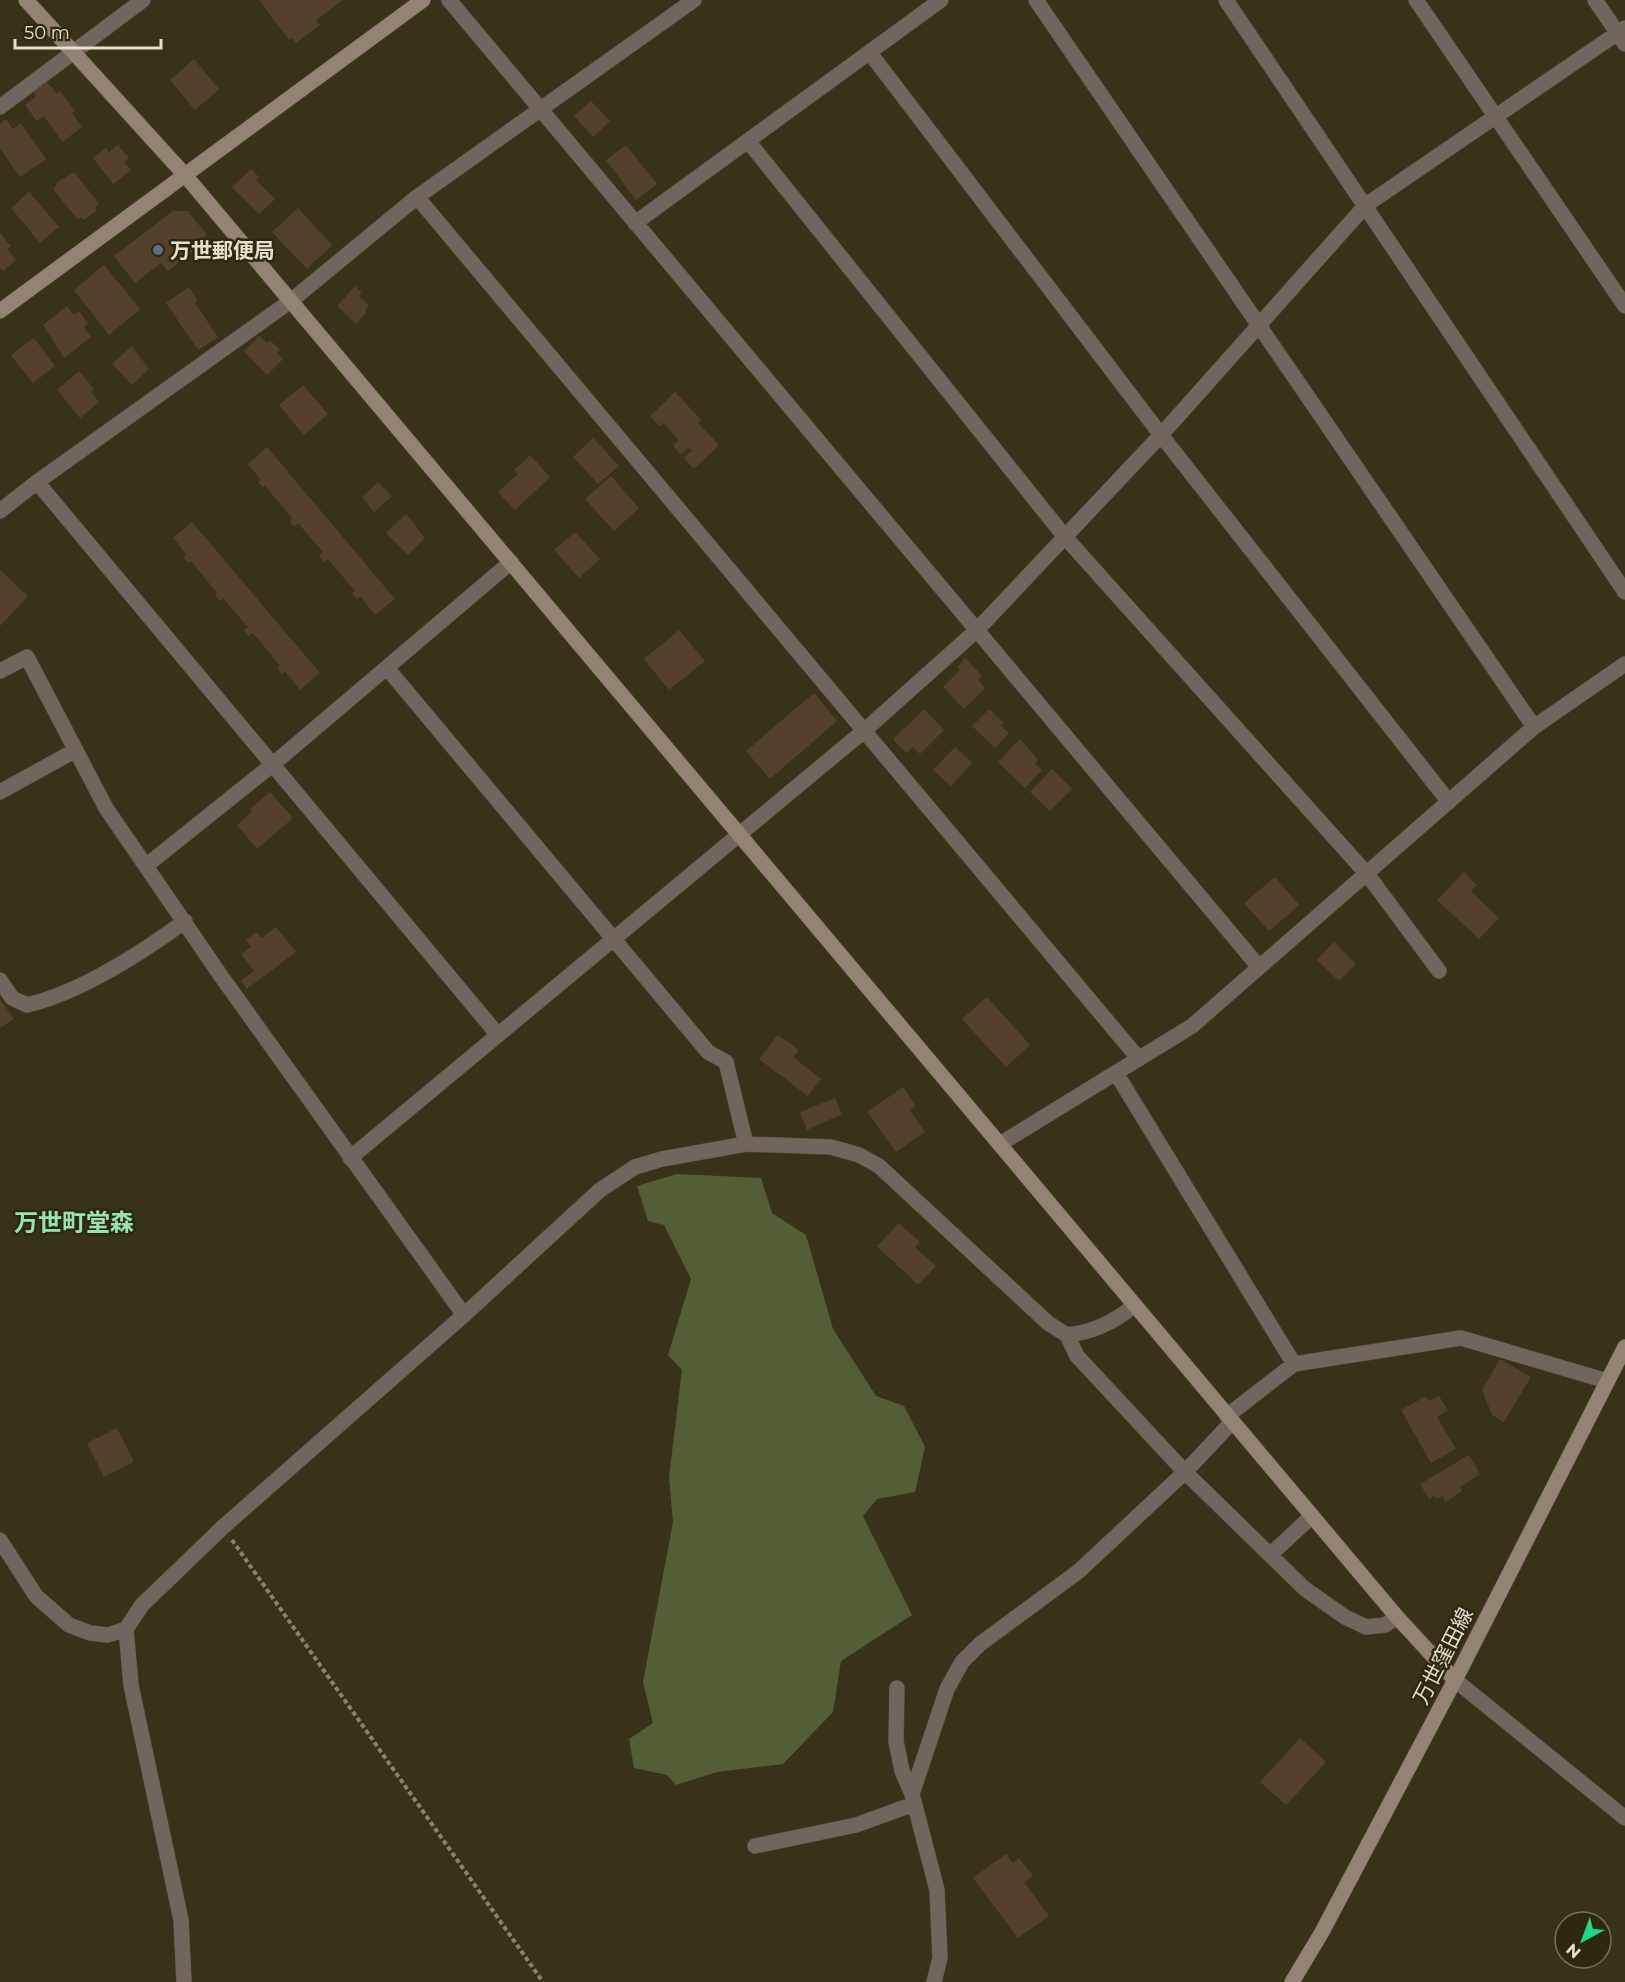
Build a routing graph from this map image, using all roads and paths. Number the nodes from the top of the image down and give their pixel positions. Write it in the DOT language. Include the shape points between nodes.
graph roads {
  1 [pos="26,0"];
  2 [pos="143,0"];
  3 [pos="423,0"];
  4 [pos="449,0"];
  5 [pos="694,0"];
  6 [pos="941,0"];
  7 [pos="1036,0"];
  8 [pos="1226,0"];
  9 [pos="1416,0"];
  10 [pos="1595,0"];
  11 [pos="1622,35"];
  12 [pos="74,52"];
  13 [pos="870,53"];
  14 [pos="0,107"];
  15 [pos="541,110"];
  16 [pos="1495,117"];
  17 [pos="748,141"];
  18 [pos="184,174"];
  19 [pos="417,197"];
  20 [pos="1366,205"];
  21 [pos="635,223"];
  22 [pos="291,300"];
  23 [pos="1625,306"];
  24 [pos="0,311"];
  25 [pos="1257,325"];
  26 [pos="1161,435"];
  27 [pos="37,482"];
  28 [pos="0,511"];
  29 [pos="1065,537"];
  30 [pos="511,562"];
  31 [pos="1625,592"];
  32 [pos="977,630"];
  33 [pos="1625,664"];
  34 [pos="387,668"];
  35 [pos="0,671"];
  36 [pos="1534,727"];
  37 [pos="865,730"];
  38 [pos="76,750"];
  39 [pos="272,765"];
  40 [pos="0,792"];
  41 [pos="1449,802"];
  42 [pos="740,834"];
  43 [pos="147,866"];
  44 [pos="1367,874"];
  45 [pos="185,921"];
  46 [pos="614,938"];
  47 [pos="1259,968"];
  48 [pos="1439,971"];
  49 [pos="0,980"];
  50 [pos="498,1035"];
  51 [pos="1139,1059"];
  52 [pos="1116,1073"];
  53 [pos="746,1144"];
  54 [pos="1000,1144"];
  55 [pos="350,1158"];
  56 [pos="1135,1305"];
  57 [pos="464,1315"];
  58 [pos="1068,1335"];
  59 [pos="1625,1347"];
  60 [pos="1294,1364"];
  61 [pos="1607,1381"];
  62 [pos="1230,1419"];
  63 [pos="1185,1472"];
  64 [pos="1311,1516"];
  65 [pos="223,1527"];
  66 [pos="0,1540"];
  67 [pos="1271,1554"];
  68 [pos="1397,1617"];
  69 [pos="126,1629"];
  70 [pos="1455,1680"];
  71 [pos="897,1689"];
  72 [pos="913,1799"];
  73 [pos="1625,1818"];
  74 [pos="755,1846"];
  75 [pos="184,1982"];
  76 [pos="543,1982"];
  77 [pos="934,1982"];
  78 [pos="1292,1982"];
  1 -- 12 [label="street"];
  2 -- 12 [label="street"];
  3 -- 18 [label="street"];
  4 -- 15 [label="street"];
  5 -- 15 [label="street"];
  6 -- 13 [label="street"];
  7 -- 25 [label="street"];
  8 -- 20 [label="street"];
  9 -- 16 [label="street"];
  10 -- 11 [label="street"];
  11 -- 16 [label="street"];
  12 -- 14 [label="street"];
  12 -- 18 [label="street"];
  13 -- 17 [label="street"];
  13 -- 26 [label="street"];
  15 -- 19 [label="street"];
  15 -- 21 [label="street"];
  16 -- 20 [label="street"];
  16 -- 23 [label="street"];
  17 -- 21 [label="street"];
  17 -- 29 [label="street"];
  18 -- 22 [label="street"];
  18 -- 24 [label="street"];
  19 -- 22 [label="street"];
  19 -- 37 [label="street"];
  20 -- 25 [label="street"];
  20 -- 31 [label="street"];
  21 -- 32 [label="street"];
  22 -- 27 [label="street"];
  22 -- 30 [label="street"];
  25 -- 26 [label="street"];
  25 -- 36 [label="street"];
  26 -- 29 [label="street"];
  26 -- 41 [label="street"];
  27 -- 28 [label="street"];
  27 -- 39 [label="street"];
  29 -- 32 [label="street"];
  29 -- 44 [label="street"];
  30 -- 34 [label="street"];
  30 -- 42 [label="street"];
  32 -- 37 [label="street"];
  32 -- 47 [label="street"];
  33 -- 36 [label="street"];
  34 -- 39 [label="street"];
  34 -- 46 [label="street"];
  35 -- 38 [label="street" via="27,657"];
  36 -- 41 [label="street"];
  37 -- 42 [label="street"];
  37 -- 51 [label="street"];
  38 -- 40 [label="street"];
  38 -- 43 [label="street" via="106,808"];
  39 -- 43 [label="street"];
  39 -- 50 [label="street"];
  41 -- 44 [label="street"];
  42 -- 46 [label="street"];
  42 -- 54 [label="street"];
  43 -- 45 [label="street"];
  44 -- 47 [label="street"];
  44 -- 48 [label="street"];
  45 -- 49 [label="street" via="99,974 42,1002 27,1005 12,998"];
  45 -- 55 [label="street"];
  46 -- 50 [label="street"];
  46 -- 53 [label="street" via="708,1052 726,1062"];
  47 -- 51 [label="street" via="1192,1026"];
  50 -- 55 [label="street"];
  51 -- 52 [label="street"];
  52 -- 54 [label="street"];
  52 -- 60 [label="street"];
  53 -- 57 [label="street" via="635,1167 600,1190"];
  53 -- 58 [label="street" via="831,1147 879,1166 1048,1323"];
  54 -- 56 [label="street"];
  55 -- 57 [label="street"];
  56 -- 58 [label="street" via="1090,1333"];
  56 -- 62 [label="street"];
  57 -- 65 [label="street"];
  58 -- 63 [label="street" via="1077,1356"];
  59 -- 61 [label="street, 万世窪田線"];
  60 -- 61 [label="street" via="1461,1338"];
  60 -- 62 [label="street"];
  61 -- 70 [label="street, 万世窪田線"];
  62 -- 63 [label="street"];
  62 -- 64 [label="street"];
  63 -- 67 [label="street"];
  63 -- 72 [label="street" via="1079,1571 980,1644 963,1662 947,1689"];
  64 -- 67 [label="street"];
  64 -- 68 [label="street"];
  65 -- 69 [label="street" via="142,1605"];
  65 -- 76 [label="path"];
  66 -- 69 [label="street" via="36,1596 69,1625 108,1635"];
  67 -- 68 [label="street" via="1305,1589 1366,1628 1385,1625"];
  68 -- 70 [label="street"];
  69 -- 75 [label="street" via="135,1706 181,1920"];
  70 -- 73 [label="street"];
  70 -- 78 [label="street, 万世窪田線"];
  71 -- 72 [label="street" via="896,1741"];
  72 -- 74 [label="street" via="856,1825"];
  72 -- 77 [label="street" via="937,1890 940,1958"];
}
